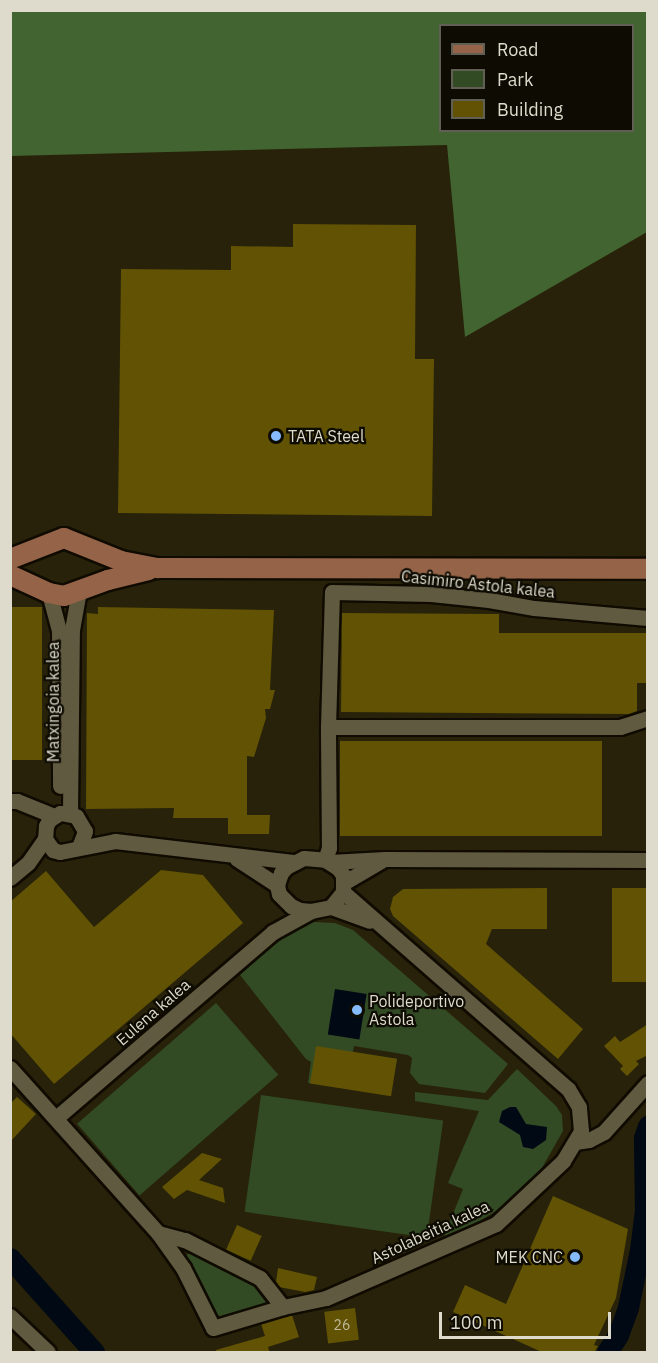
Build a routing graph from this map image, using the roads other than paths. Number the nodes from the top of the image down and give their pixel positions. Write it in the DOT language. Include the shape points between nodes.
graph roads {
  1 [pos="43,548"];
  2 [pos="86,548"];
  3 [pos="10,559"];
  4 [pos="158,568"];
  5 [pos="648,569"];
  6 [pos="10,575"];
  7 [pos="82,589"];
  8 [pos="47,591"];
  9 [pos="648,618"];
  10 [pos="648,718"];
  11 [pos="328,728"];
  12 [pos="14,801"];
  13 [pos="55,826"];
  14 [pos="84,826"];
  15 [pos="115,841"];
  16 [pos="79,847"];
  17 [pos="232,856"];
  18 [pos="385,859"];
  19 [pos="323,860"];
  20 [pos="648,860"];
  21 [pos="295,862"];
  22 [pos="10,878"];
  23 [pos="277,885"];
  24 [pos="344,887"];
  25 [pos="283,900"];
  26 [pos="331,907"];
  27 [pos="311,911"];
  28 [pos="376,923"];
  29 [pos="273,932"];
  30 [pos="10,1068"];
  31 [pos="648,1083"];
  32 [pos="56,1118"];
  33 [pos="580,1122"];
  34 [pos="608,1127"];
  35 [pos="574,1142"];
  36 [pos="158,1233"];
  37 [pos="283,1307"];
  38 [pos="10,1316"];
  39 [pos="48,1353"];
  1 -- 2 [label="main road" via="64,538"];
  1 -- 3 [label="main road"];
  1 -- 8 [label="main road" via="36,558 35,570"];
  2 -- 4 [label="main road" via="121,561"];
  2 -- 7 [label="main road" via="93,570"];
  4 -- 5 [label="main road"];
  4 -- 7 [label="main road"];
  6 -- 8 [label="main road"];
  7 -- 8 [label="main road" via="64,596"];
  7 -- 13 [label="street, Matxingoia kalea" via="72,630"];
  8 -- 13 [label="street, Matxingoia kalea" via="59,630"];
  9 -- 11 [label="street, Casimiro Astola kalea" via="431,594 332,592"];
  10 -- 11 [label="street" via="620,727"];
  11 -- 19 [label="street, Casimiro Astola kalea" via="328,834"];
  12 -- 13 [label="street"];
  13 -- 14 [label="street"];
  13 -- 16 [label="street" via="67,853"];
  13 -- 22 [label="street" via="28,863"];
  14 -- 15 [label="street"];
  14 -- 16 [label="street" via="85,837"];
  15 -- 16 [label="street"];
  15 -- 17 [label="street"];
  17 -- 21 [label="street"];
  17 -- 23 [label="street"];
  18 -- 19 [label="street"];
  18 -- 20 [label="street"];
  18 -- 24 [label="street"];
  19 -- 21 [label="street"];
  19 -- 24 [label="street" via="338,868"];
  21 -- 23 [label="street" via="286,867"];
  23 -- 25 [label="street"];
  24 -- 26 [label="street"];
  24 -- 28 [label="street"];
  25 -- 27 [label="street" via="300,910"];
  25 -- 29 [label="street"];
  26 -- 27 [label="street"];
  26 -- 28 [label="street"];
  27 -- 29 [label="street, Eulena kalea"];
  28 -- 33 [label="street" via="568,1089 579,1107"];
  29 -- 32 [label="street, Eulena kalea"];
  30 -- 32 [label="street"];
  31 -- 34 [label="street"];
  32 -- 36 [label="street"];
  33 -- 34 [label="street"];
  33 -- 35 [label="street, Astolabeitia kalea" via="581,1131"];
  34 -- 35 [label="street" via="598,1136"];
  35 -- 37 [label="street, Astolabeitia kalea" via="563,1161 496,1224 326,1298"];
  36 -- 37 [label="street" via="185,1240 260,1278"];
  36 -- 37 [label="street, Astolabeitia kalea" via="183,1268 213,1328"];
  38 -- 39 [label="street"];
}
